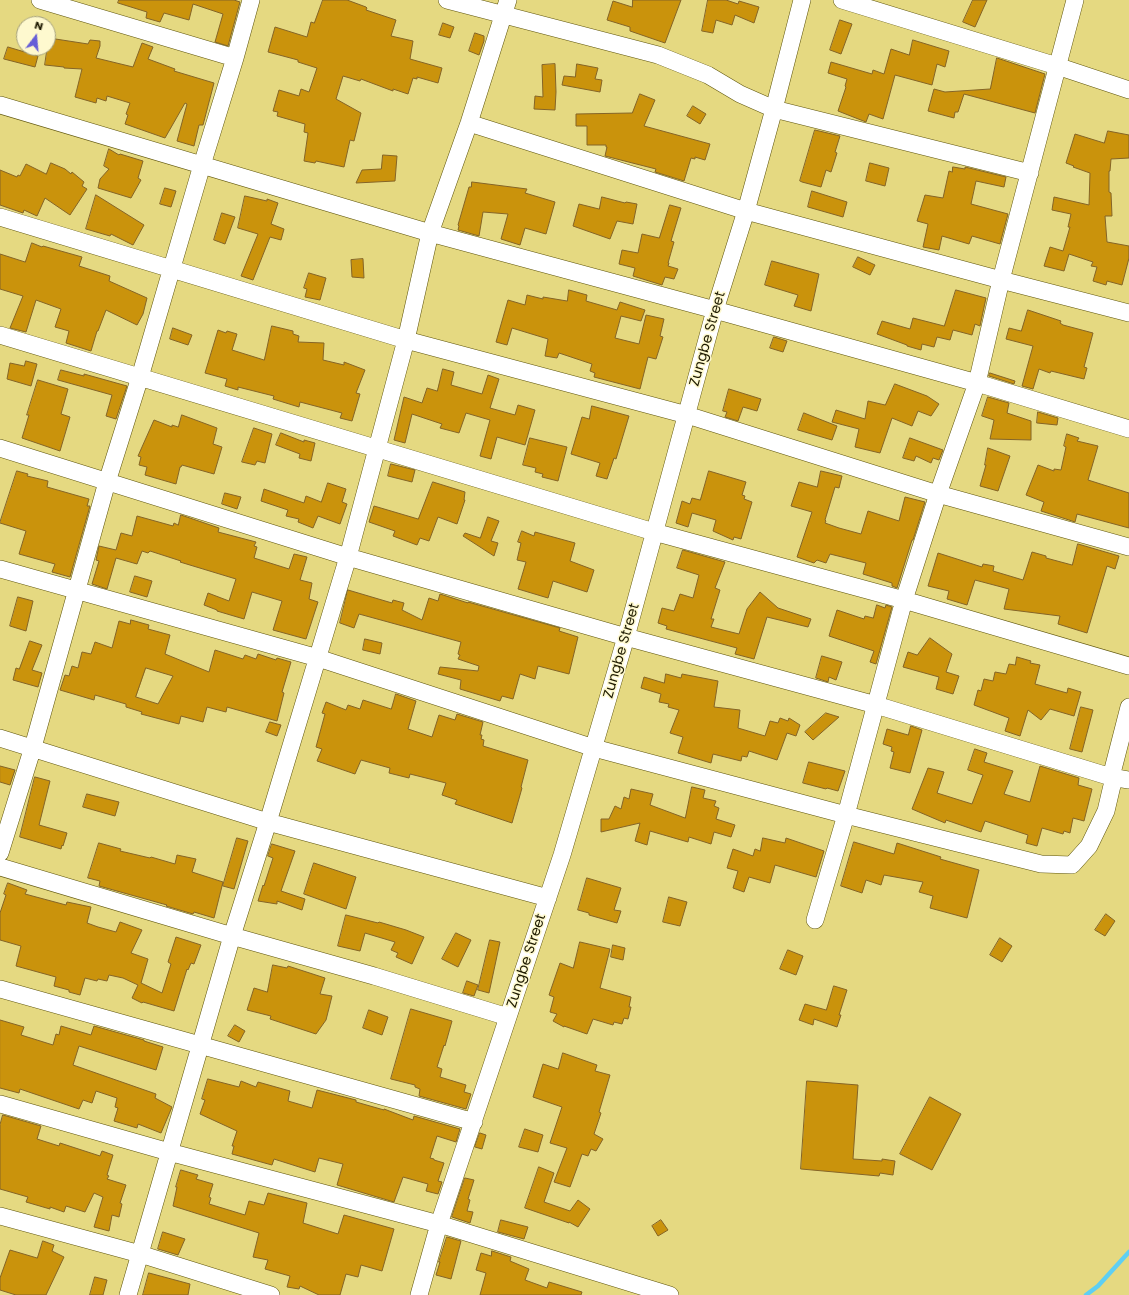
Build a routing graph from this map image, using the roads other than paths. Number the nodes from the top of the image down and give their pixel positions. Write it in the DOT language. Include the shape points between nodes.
graph roads {
  1 [pos="40,0"];
  2 [pos="251,0"];
  3 [pos="447,0"];
  4 [pos="802,0"];
  5 [pos="842,0"];
  6 [pos="1075,0"];
  7 [pos="506,8"];
  8 [pos="235,58"];
  9 [pos="1058,66"];
  10 [pos="1129,90"];
  11 [pos="0,106"];
  12 [pos="774,109"];
  13 [pos="469,123"];
  14 [pos="202,165"];
  15 [pos="1030,173"];
  16 [pos="746,211"];
  17 [pos="0,217"];
  18 [pos="430,233"];
  19 [pos="172,269"];
  20 [pos="1001,280"];
  21 [pos="715,310"];
  22 [pos="1129,313"];
  23 [pos="0,334"];
  24 [pos="406,340"];
  25 [pos="140,377"];
  26 [pos="976,383"];
  27 [pos="687,415"];
  28 [pos="1129,429"];
  29 [pos="0,448"];
  30 [pos="376,448"];
  31 [pos="108,482"];
  32 [pos="938,494"];
  33 [pos="654,532"];
  34 [pos="1129,547"];
  35 [pos="348,557"];
  36 [pos="0,569"];
  37 [pos="77,591"];
  38 [pos="904,600"];
  39 [pos="626,637"];
  40 [pos="318,658"];
  41 [pos="1129,666"];
  42 [pos="876,705"];
  43 [pos="1129,707"];
  44 [pos="0,738"];
  45 [pos="33,747"];
  46 [pos="594,748"];
  47 [pos="1118,778"];
  48 [pos="846,815"];
  49 [pos="268,822"];
  50 [pos="0,853"];
  51 [pos="0,867"];
  52 [pos="548,898"];
  53 [pos="815,920"];
  54 [pos="232,936"];
  55 [pos="0,989"];
  56 [pos="508,1017"];
  57 [pos="200,1045"];
  58 [pos="0,1104"];
  59 [pos="474,1122"];
  60 [pos="169,1152"];
  61 [pos="0,1216"];
  62 [pos="439,1224"];
  63 [pos="140,1254"];
  64 [pos="128,1295"];
  65 [pos="271,1295"];
  66 [pos="419,1295"];
  67 [pos="670,1295"];
  1 -- 8 [label="street"];
  2 -- 8 [label="street"];
  3 -- 7 [label="street"];
  4 -- 12 [label="street, Zungbe Street"];
  5 -- 9 [label="street"];
  6 -- 9 [label="street"];
  7 -- 12 [label="street" via="658,55 708,75 740,94"];
  7 -- 13 [label="street"];
  8 -- 14 [label="street"];
  9 -- 10 [label="street"];
  9 -- 15 [label="street"];
  11 -- 14 [label="street"];
  12 -- 15 [label="street"];
  12 -- 16 [label="street, Zungbe Street"];
  13 -- 16 [label="street"];
  13 -- 18 [label="street"];
  14 -- 18 [label="street"];
  14 -- 19 [label="street"];
  15 -- 20 [label="street"];
  16 -- 20 [label="street"];
  16 -- 21 [label="street, Zungbe Street"];
  17 -- 19 [label="street"];
  18 -- 21 [label="street"];
  18 -- 24 [label="street"];
  19 -- 24 [label="street"];
  19 -- 25 [label="street"];
  20 -- 22 [label="street"];
  20 -- 26 [label="street"];
  21 -- 26 [label="street"];
  21 -- 27 [label="street, Zungbe Street"];
  23 -- 25 [label="street"];
  24 -- 27 [label="street"];
  24 -- 30 [label="street"];
  25 -- 30 [label="street"];
  25 -- 31 [label="street"];
  26 -- 28 [label="street"];
  26 -- 32 [label="street"];
  27 -- 32 [label="street"];
  27 -- 33 [label="street, Zungbe Street"];
  29 -- 31 [label="street"];
  30 -- 33 [label="street"];
  30 -- 35 [label="street"];
  31 -- 35 [label="street"];
  31 -- 37 [label="street"];
  32 -- 34 [label="street"];
  32 -- 38 [label="street"];
  33 -- 38 [label="street"];
  33 -- 39 [label="street, Zungbe Street"];
  35 -- 39 [label="street"];
  35 -- 40 [label="street"];
  36 -- 37 [label="street"];
  37 -- 40 [label="street"];
  37 -- 45 [label="street"];
  38 -- 41 [label="street"];
  38 -- 42 [label="street"];
  39 -- 42 [label="street"];
  39 -- 46 [label="street, Zungbe Street"];
  40 -- 46 [label="street"];
  40 -- 49 [label="street"];
  42 -- 47 [label="street"];
  42 -- 48 [label="street"];
  43 -- 47 [label="street"];
  44 -- 45 [label="street"];
  45 -- 49 [label="street"];
  45 -- 50 [label="street"];
  46 -- 48 [label="street"];
  46 -- 52 [label="street, Zungbe Street"];
  47 -- 48 [label="street" via="1089,846 1072,865 1041,864"];
  48 -- 53 [label="street"];
  49 -- 52 [label="street"];
  49 -- 54 [label="street"];
  51 -- 54 [label="street"];
  52 -- 56 [label="street, Zungbe Street"];
  54 -- 56 [label="street"];
  54 -- 57 [label="street"];
  55 -- 57 [label="street"];
  56 -- 59 [label="street, Zungbe Street"];
  57 -- 59 [label="street"];
  57 -- 60 [label="street"];
  58 -- 60 [label="street"];
  59 -- 62 [label="street, Zungbe Street"];
  60 -- 62 [label="street"];
  60 -- 63 [label="street"];
  61 -- 63 [label="street"];
  62 -- 66 [label="street, Zungbe Street"];
  62 -- 67 [label="street"];
  63 -- 64 [label="street"];
  63 -- 65 [label="street"];
}
